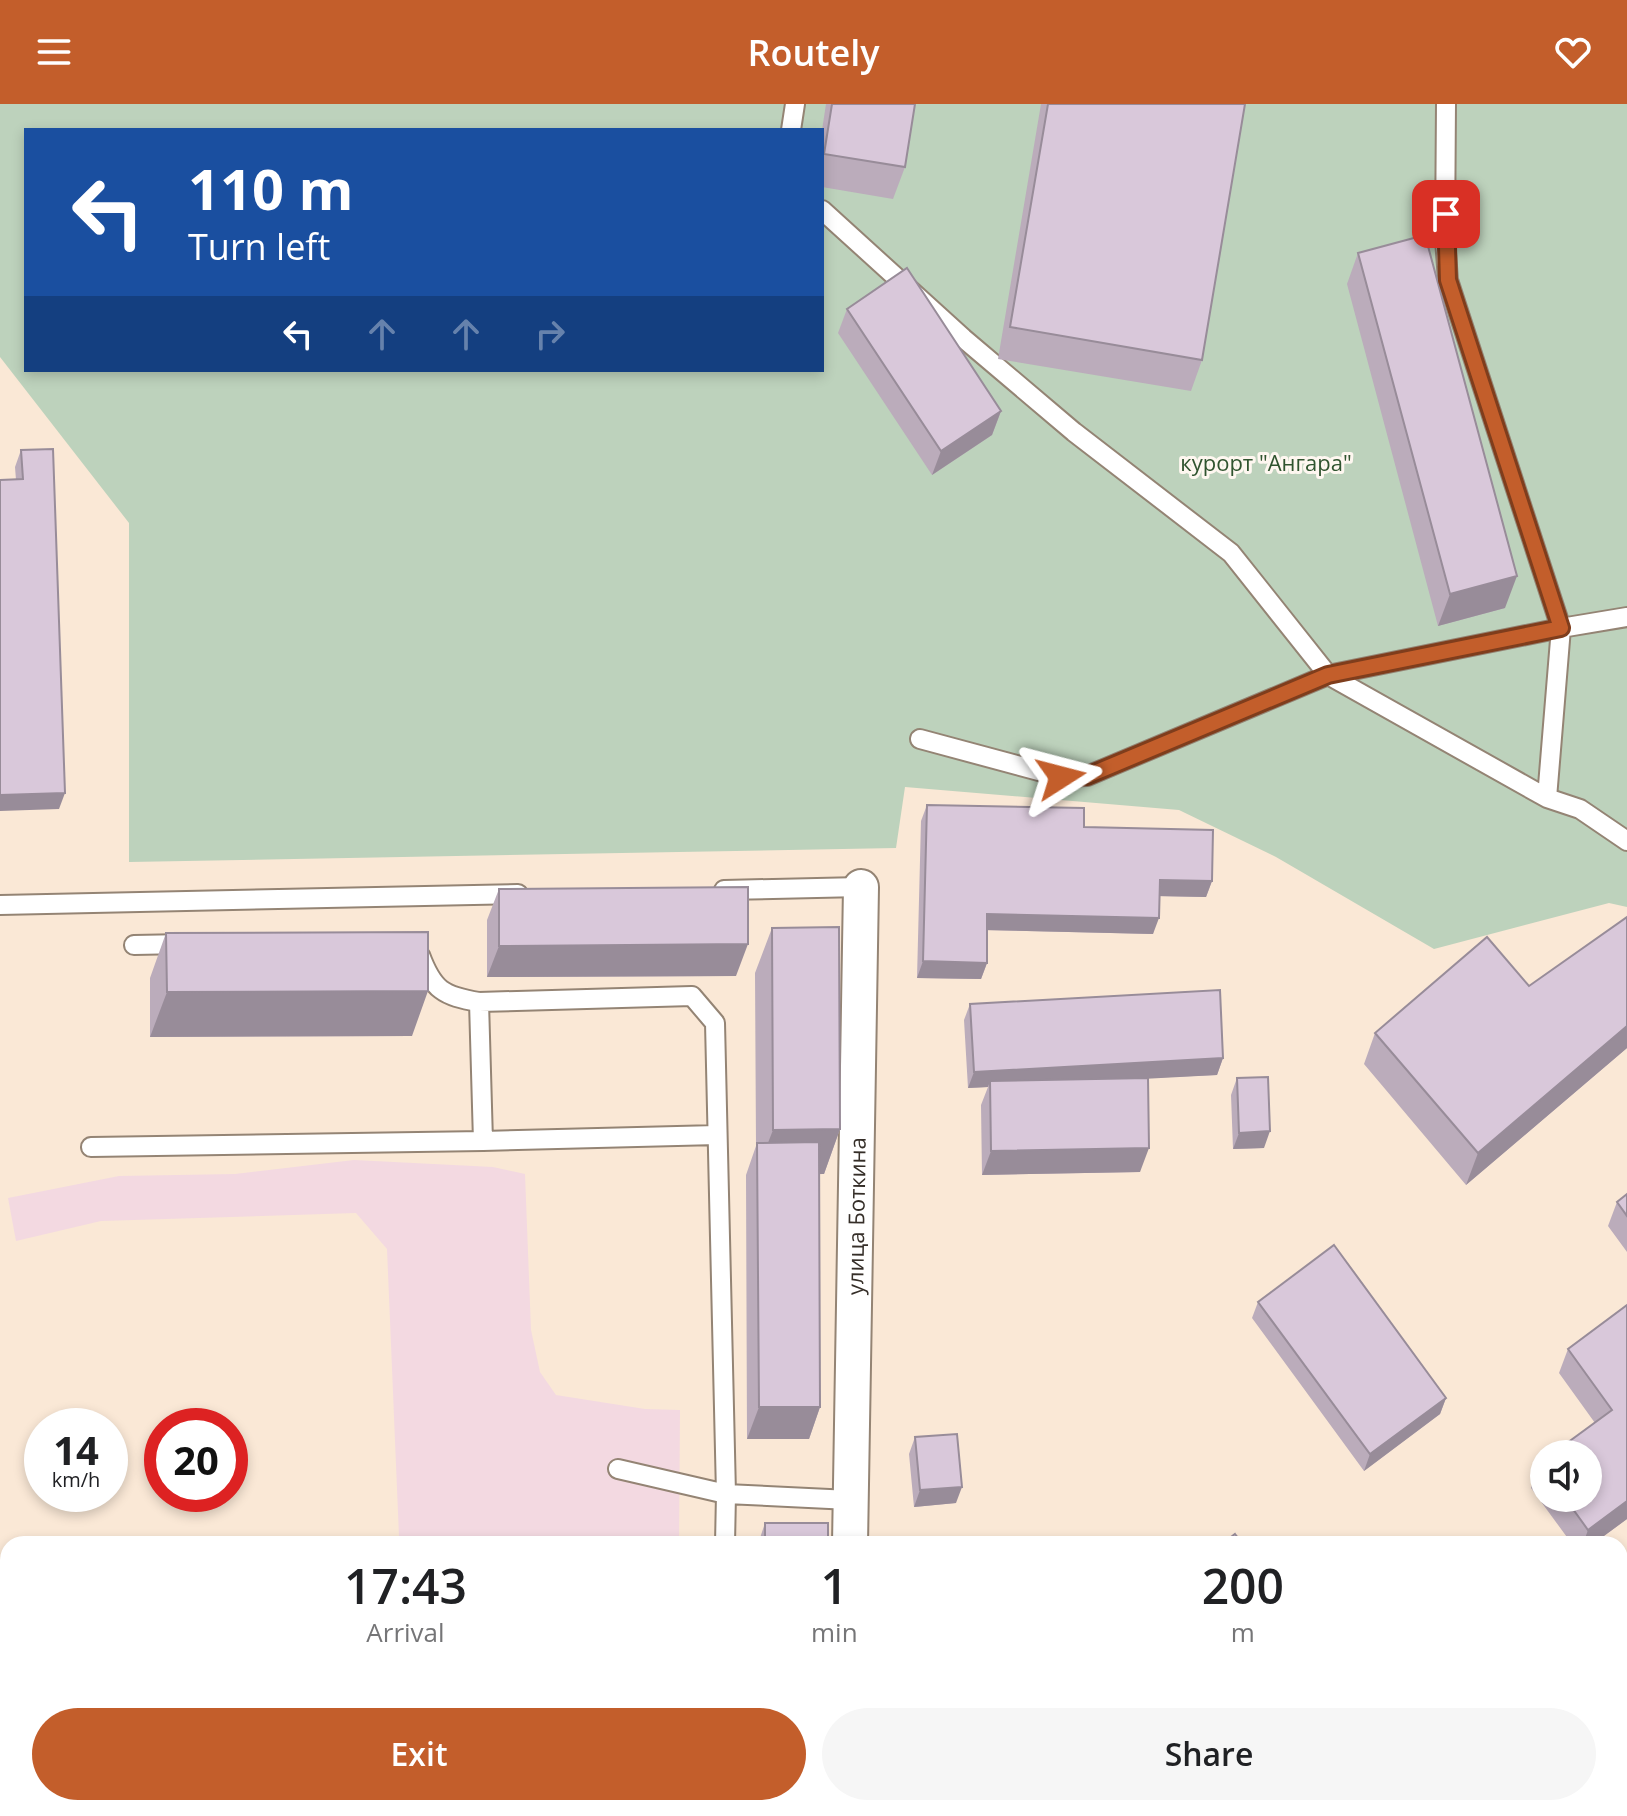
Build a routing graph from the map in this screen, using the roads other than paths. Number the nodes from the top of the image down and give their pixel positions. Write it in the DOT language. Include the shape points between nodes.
graph roads {
  1 [pos="795,104"];
  2 [pos="1446,104"];
  3 [pos="791,128"];
  4 [pos="824,212"];
  5 [pos="1627,617"];
  6 [pos="1561,628"];
  7 [pos="1328,675"];
  8 [pos="920,739"];
  9 [pos="1547,798"];
  10 [pos="1627,841"];
  11 [pos="861,887"];
  12 [pos="702,890"];
  13 [pos="542,894"];
  14 [pos="0,905"];
  15 [pos="407,941"];
  16 [pos="209,944"];
  17 [pos="134,945"];
  18 [pos="479,1002"];
  19 [pos="717,1135"];
  20 [pos="483,1141"];
  21 [pos="91,1147"];
  22 [pos="618,1469"];
  23 [pos="726,1494"];
  24 [pos="850,1500"];
  25 [pos="725,1536"];
  26 [pos="850,1536"];
  1 -- 3 [label="lane"];
  2 -- 6 [label="lane" via="1448,280"];
  4 -- 7 [label="lane" via="1063,423 1231,553"];
  5 -- 6 [label="lane"];
  6 -- 7 [label="lane"];
  6 -- 9 [label="lane"];
  7 -- 8 [label="lane" via="1087,776 1061,777"];
  7 -- 9 [label="lane"];
  9 -- 10 [label="lane" via="1580,809"];
  11 -- 12 [label="lane"];
  11 -- 24 [label="street, улица Боткина"];
  13 -- 14 [label="lane"];
  15 -- 18 [label="lane" via="418,949 429,978 440,988 451,997"];
  16 -- 17 [label="lane"];
  18 -- 19 [label="lane" via="692,996 715,1023"];
  18 -- 20 [label="lane"];
  19 -- 20 [label="lane"];
  19 -- 23 [label="lane"];
  20 -- 21 [label="lane"];
  22 -- 23 [label="lane"];
  23 -- 24 [label="lane"];
  23 -- 25 [label="lane"];
  24 -- 26 [label="street, улица Боткина"];
}
